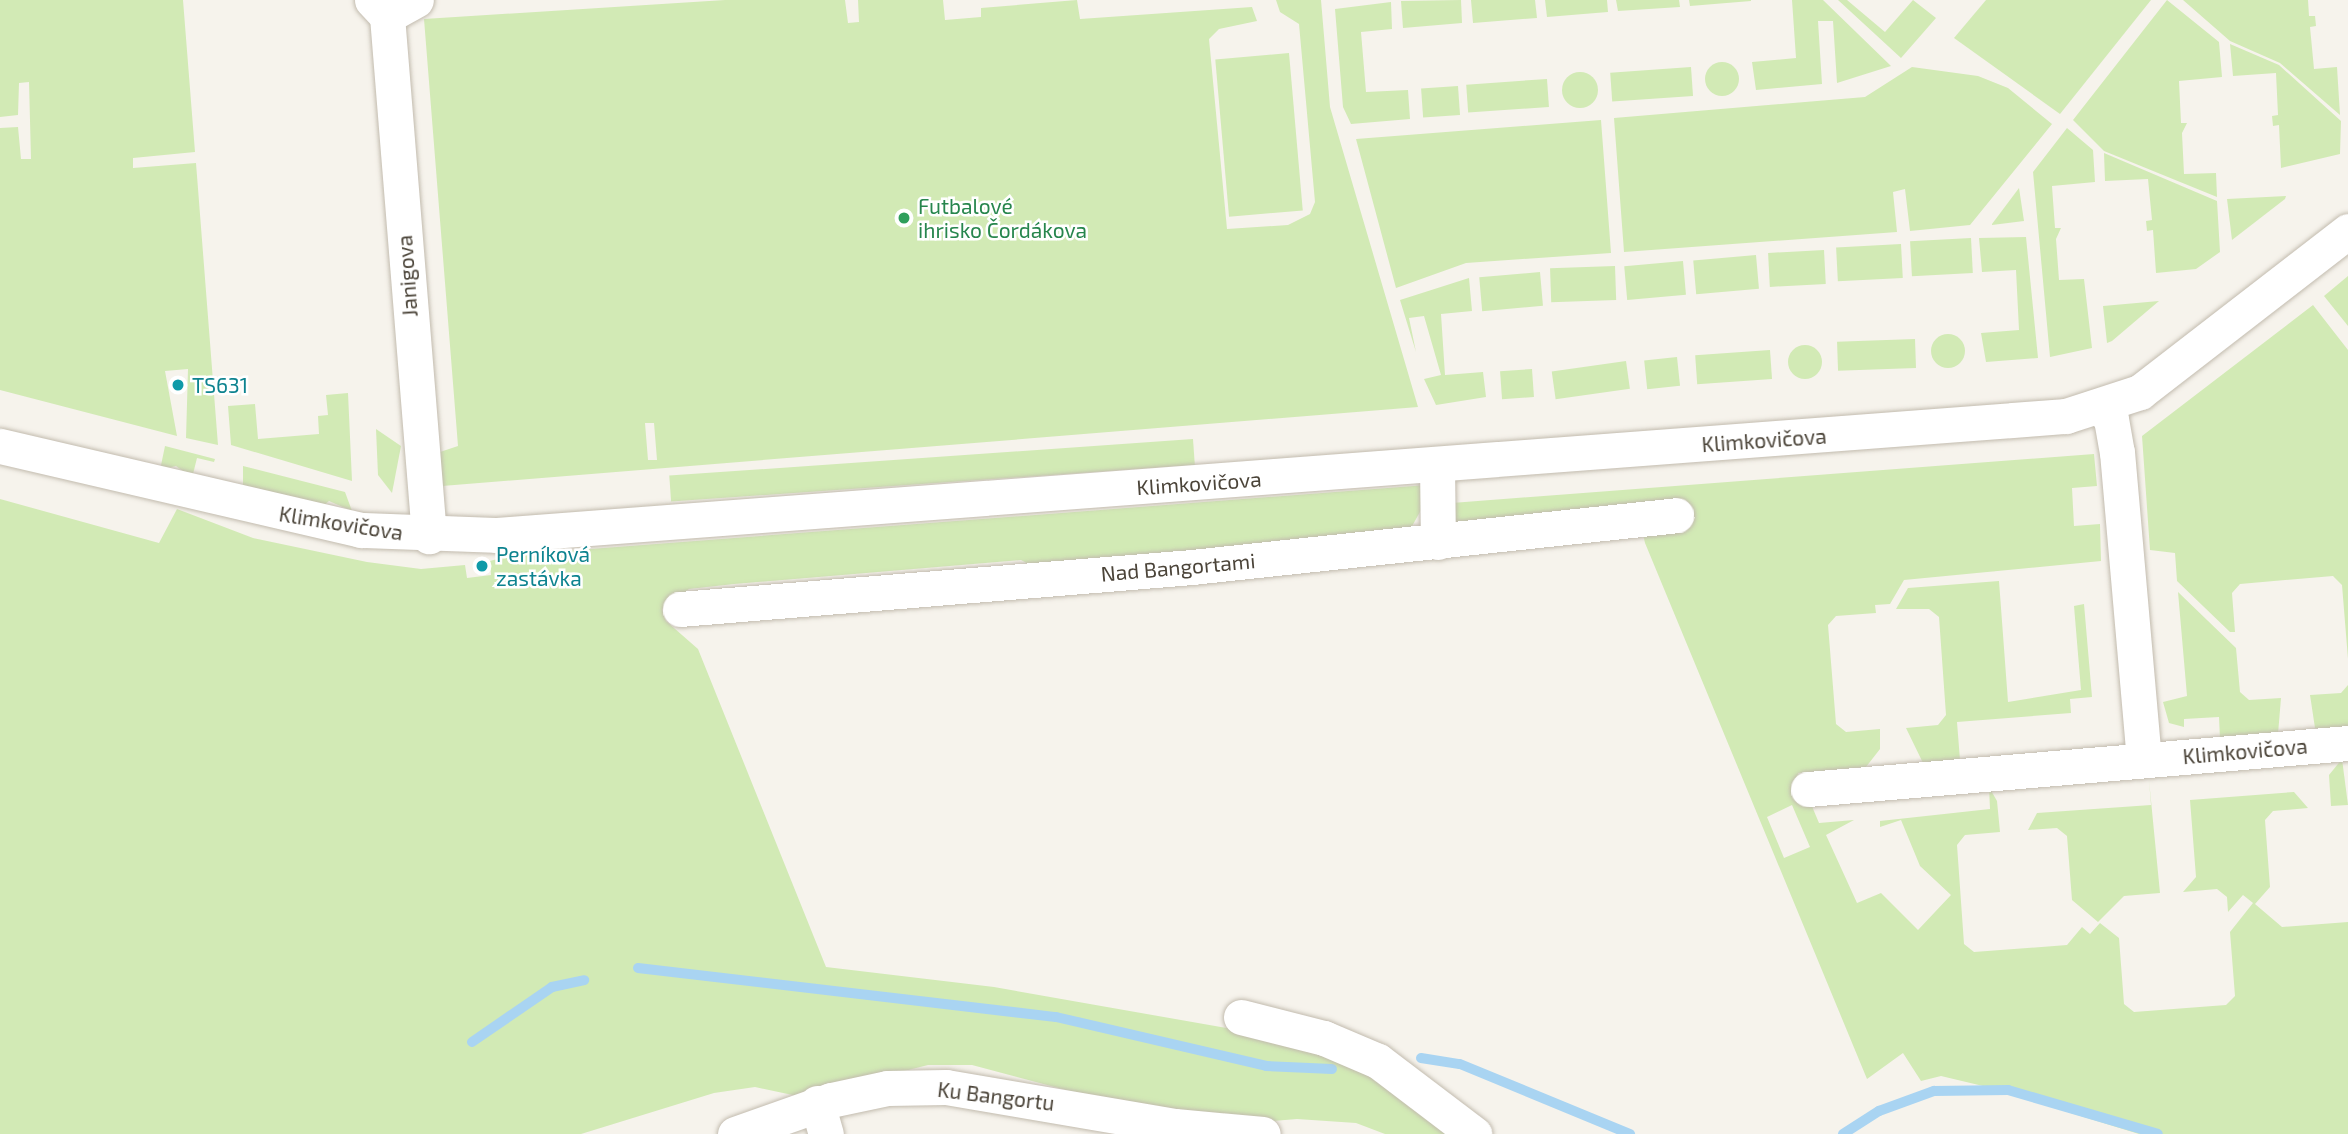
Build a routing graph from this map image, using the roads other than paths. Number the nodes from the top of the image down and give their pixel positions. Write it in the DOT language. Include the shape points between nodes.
graph roads {
  1 [pos="391,5"];
  2 [pos="2348,232"];
  3 [pos="2102,408"];
  4 [pos="0,446"];
  5 [pos="1437,465"];
  6 [pos="1676,515"];
  7 [pos="429,536"];
  8 [pos="1438,542"];
  9 [pos="680,609"];
  10 [pos="2348,743"];
  11 [pos="2144,760"];
  12 [pos="1808,789"];
  13 [pos="1241,1017"];
  14 [pos="821,1119"];
  15 [pos="735,1134"];
  16 [pos="1263,1134"];
  17 [pos="1474,1134"];
  1 -- 7 [label="street, Janigova"];
  2 -- 3 [label="street, Klimkovičova" via="2140,392"];
  3 -- 5 [label="street, Klimkovičova" via="1982,423"];
  3 -- 11 [label="street" via="2111,419 2117,452"];
  4 -- 7 [label="street, Klimkovičova" via="326,524"];
  5 -- 7 [label="street, Klimkovičova"];
  5 -- 8 [label="street"];
  6 -- 8 [label="street, Nad Bangortami"];
  8 -- 9 [label="street, Nad Bangortami"];
  10 -- 11 [label="street, Klimkovičova"];
  11 -- 12 [label="street, Klimkovičova"];
  13 -- 17 [label="street" via="1324,1038 1378,1061"];
  14 -- 15 [label="street, Ku Bangortu"];
  14 -- 16 [label="street, Ku Bangortu" via="887,1088 946,1087 1175,1126"];
}
